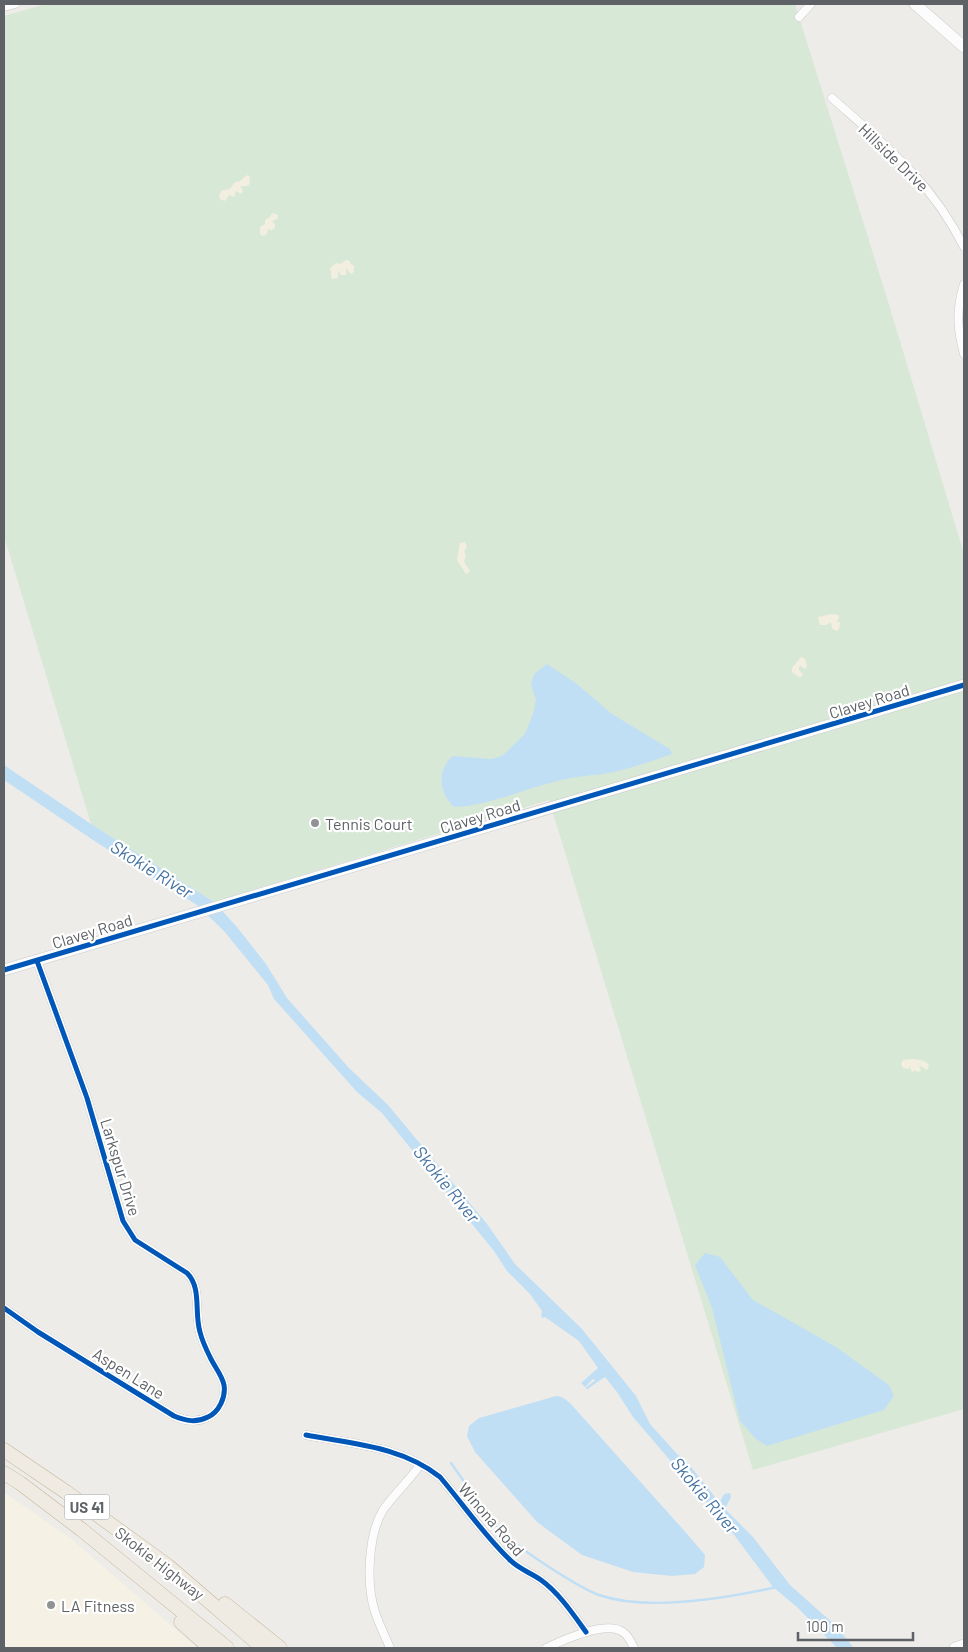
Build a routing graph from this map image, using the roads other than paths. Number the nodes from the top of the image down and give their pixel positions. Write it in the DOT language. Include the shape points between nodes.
graph roads {
  1 [pos="15,4"];
  2 [pos="812,4"];
  3 [pos="915,4"];
  4 [pos="4,7"];
  5 [pos="799,17"];
  6 [pos="964,47"];
  7 [pos="832,98"];
  8 [pos="964,247"];
  9 [pos="964,284"];
  10 [pos="964,354"];
  11 [pos="964,685"];
  12 [pos="37,961"];
  13 [pos="4,970"];
  14 [pos="4,1308"];
  15 [pos="222,1380"];
  16 [pos="306,1434"];
  17 [pos="4,1450"];
  18 [pos="420,1464"];
  19 [pos="4,1473"];
  20 [pos="82,1530"];
  21 [pos="168,1566"];
  22 [pos="586,1632"];
  23 [pos="964,1646"];
  24 [pos="210,1648"];
  25 [pos="227,1648"];
  26 [pos="263,1648"];
  27 [pos="280,1648"];
  28 [pos="390,1648"];
  29 [pos="546,1648"];
  30 [pos="634,1648"];
  31 [pos="954,1648"];
  1 -- 4 [label="street"];
  2 -- 5 [label="street"];
  3 -- 6 [label="main road"];
  7 -- 8 [label="street, Hillside Drive" via="916,176 931,193"];
  9 -- 10 [label="street" via="958,310 958,332"];
  11 -- 12 [label="main road, Clavey Road"];
  12 -- 13 [label="main road, Clavey Road"];
  12 -- 15 [label="street, Larkspur Drive" via="87,1098 123,1221 135,1240 193,1279 199,1329"];
  14 -- 15 [label="street, Aspen Lane" via="183,1420 199,1421 216,1411 224,1395"];
  16 -- 18 [label="street, Winona Road" via="386,1449"];
  17 -- 21 [label="highway, Skokie Highway / US 41"];
  18 -- 22 [label="street, Winona Road" via="440,1477 509,1560 551,1589"];
  18 -- 28 [label="street" via="384,1510 372,1536 374,1612"];
  19 -- 20 [label="highway, Skokie Highway / US 41"];
  20 -- 24 [label="highway"];
  20 -- 25 [label="highway, Skokie Highway / US 41"];
  21 -- 26 [label="highway, Skokie Highway / US 41"];
  21 -- 27 [label="highway" via="203,1587"];
  22 -- 29 [label="street"];
  22 -- 30 [label="street" via="617,1629 626,1635"];
  23 -- 31 [label="main road"];
}
